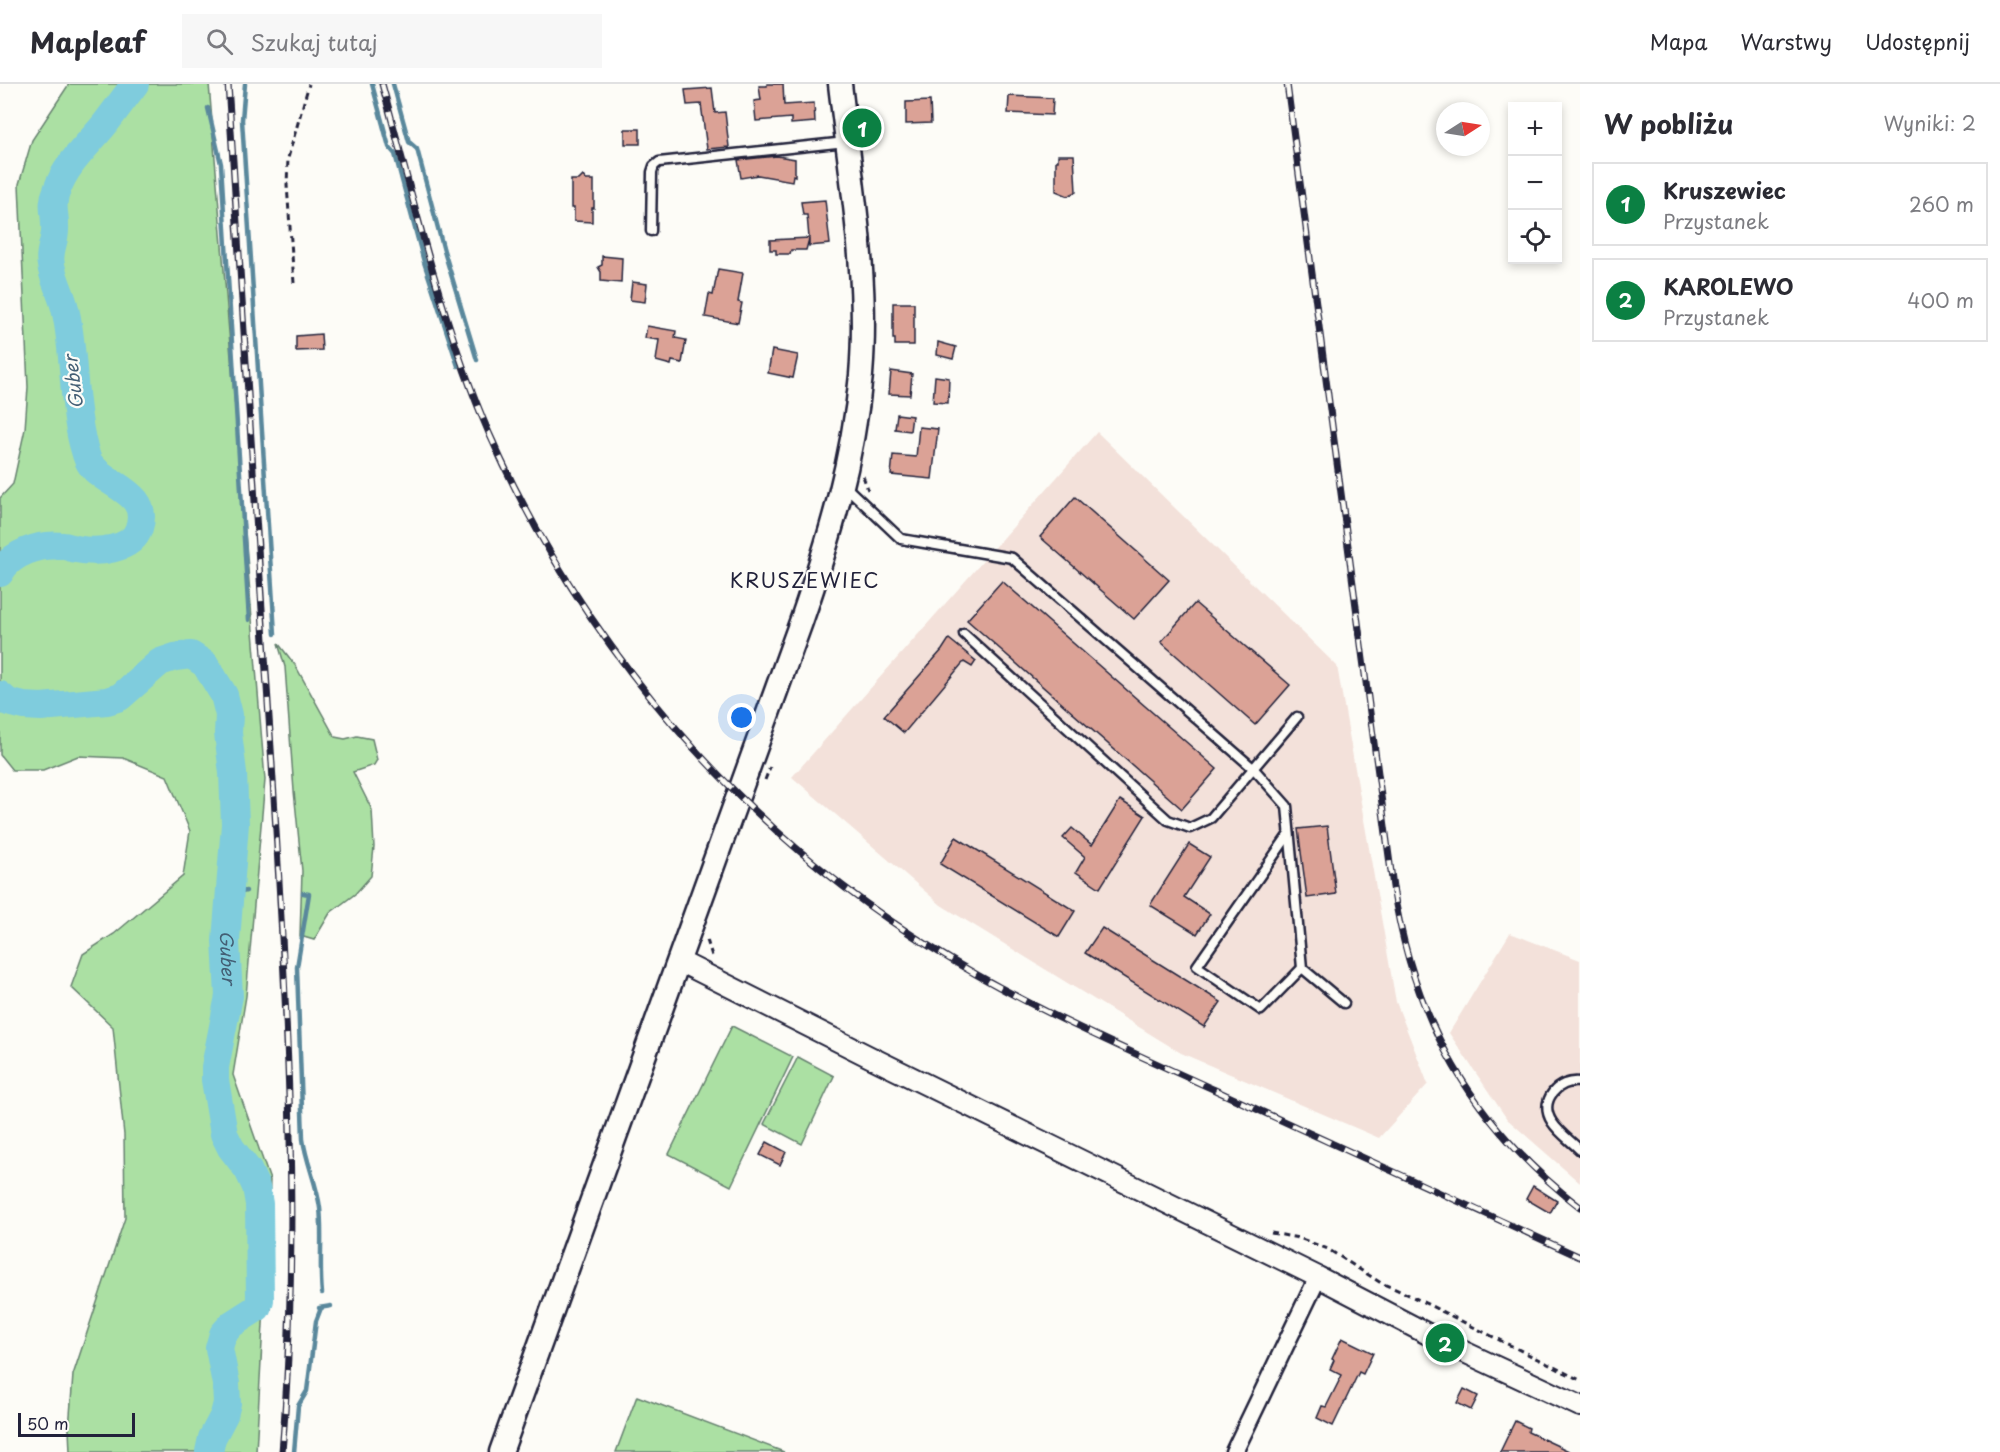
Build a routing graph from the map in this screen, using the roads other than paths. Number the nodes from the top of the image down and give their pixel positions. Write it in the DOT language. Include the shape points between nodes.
graph roads {
  1 [pos="840,84"];
  2 [pos="847,142"];
  3 [pos="651,231"];
  4 [pos="844,485"];
  5 [pos="964,634"];
  6 [pos="1297,717"];
  7 [pos="1254,769"];
  8 [pos="1289,834"];
  9 [pos="679,961"];
  10 [pos="1302,968"];
  11 [pos="1344,1003"];
  12 [pos="1580,1082"];
  13 [pos="1580,1150"];
  14 [pos="1318,1277"];
  15 [pos="1580,1406"];
  16 [pos="501,1452"];
  17 [pos="1234,1452"];
  1 -- 2 [label="main road"];
  2 -- 3 [label="lane" via="659,162 652,172"];
  2 -- 4 [label="main road" via="861,264 862,340"];
  4 -- 7 [label="lane" via="901,539 1012,558"];
  4 -- 9 [label="main road" via="817,576"];
  5 -- 7 [label="lane" via="1168,820 1190,828 1210,818"];
  6 -- 7 [label="lane"];
  7 -- 8 [label="lane" via="1287,806"];
  8 -- 10 [label="lane"];
  8 -- 10 [label="lane" via="1197,966 1262,1011"];
  9 -- 14 [label="street"];
  9 -- 16 [label="main road"];
  10 -- 11 [label="lane"];
  12 -- 13 [label="lane" via="1561,1084 1547,1106 1552,1122"];
  14 -- 15 [label="street" via="1445,1343"];
  14 -- 17 [label="street"];
}
